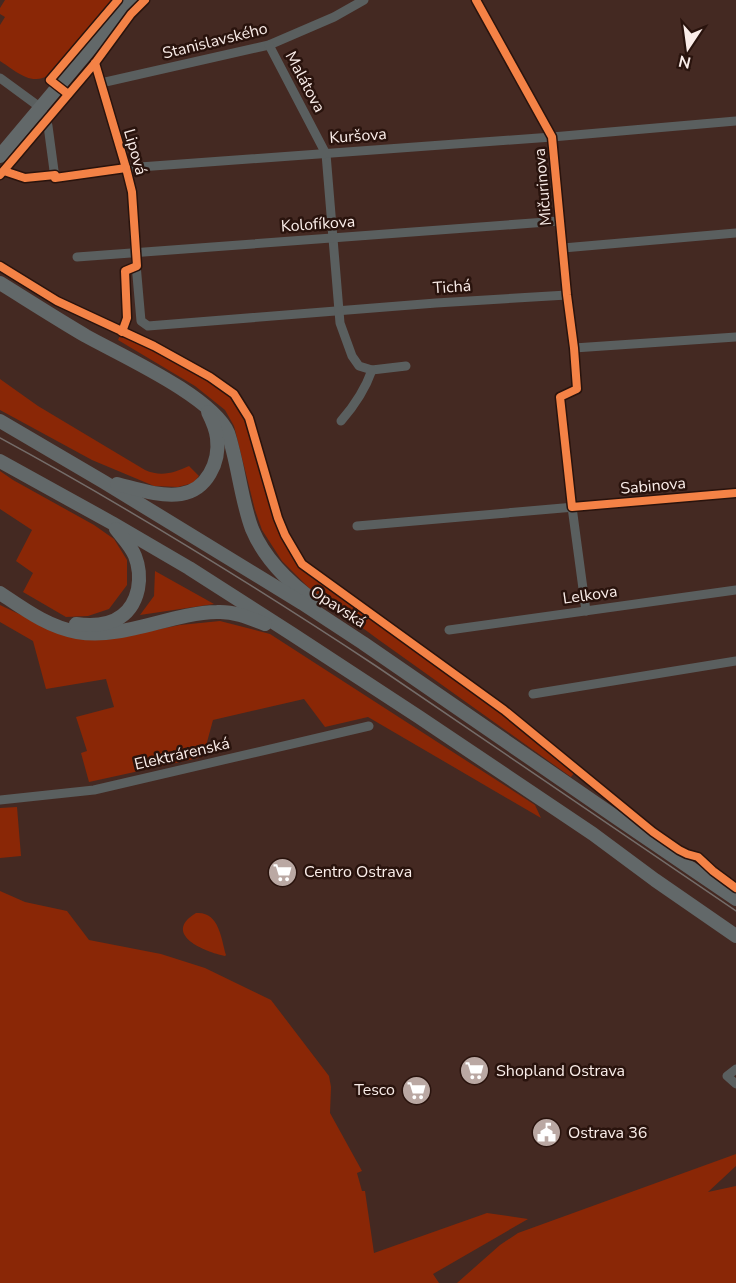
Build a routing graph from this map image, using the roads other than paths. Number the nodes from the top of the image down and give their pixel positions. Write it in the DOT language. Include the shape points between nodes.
graph roads {
  1 [pos="130,0"];
  2 [pos="364,0"];
  3 [pos="476,0"];
  4 [pos="269,45"];
  5 [pos="0,78"];
  6 [pos="101,83"];
  7 [pos="41,108"];
  8 [pos="736,121"];
  9 [pos="552,137"];
  10 [pos="326,154"];
  11 [pos="0,156"];
  12 [pos="126,168"];
  13 [pos="560,221"];
  14 [pos="736,233"];
  15 [pos="333,238"];
  16 [pos="563,248"];
  17 [pos="135,253"];
  18 [pos="77,257"];
  19 [pos="0,283"];
  20 [pos="567,295"];
  21 [pos="339,311"];
  22 [pos="148,326"];
  23 [pos="736,337"];
  24 [pos="574,348"];
  25 [pos="406,366"];
  26 [pos="372,370"];
  27 [pos="577,389"];
  28 [pos="560,398"];
  29 [pos="206,407"];
  30 [pos="0,421"];
  31 [pos="341,421"];
  32 [pos="0,461"];
  33 [pos="104,482"];
  34 [pos="736,493"];
  35 [pos="572,507"];
  36 [pos="112,523"];
  37 [pos="357,526"];
  38 [pos="736,590"];
  39 [pos="0,593"];
  40 [pos="586,610"];
  41 [pos="449,630"];
  42 [pos="292,634"];
  43 [pos="363,643"];
  44 [pos="736,661"];
  45 [pos="533,694"];
  46 [pos="369,726"];
  47 [pos="0,800"];
  48 [pos="736,898"];
  49 [pos="736,936"];
  50 [pos="736,1069"];
  51 [pos="736,1084"];
  1 -- 7 [label="main road"];
  2 -- 4 [label="street, Stanislavského"];
  3 -- 9 [label="street, Mičurinova"];
  4 -- 6 [label="street, Stanislavského"];
  4 -- 10 [label="street, Malátova"];
  5 -- 7 [label="street"];
  6 -- 12 [label="street, Lipová"];
  7 -- 11 [label="main road"];
  7 -- 12 [label="street, Kuršova" via="48,126 56,178"];
  8 -- 9 [label="street, Kuršova"];
  9 -- 10 [label="street, Kuršova"];
  9 -- 13 [label="street, Mičurinova"];
  10 -- 12 [label="street, Kuršova"];
  10 -- 15 [label="street, Malátova"];
  12 -- 17 [label="street, Lipová" via="132,192"];
  13 -- 15 [label="street, Kolofíkova"];
  13 -- 16 [label="street, Mičurinova"];
  14 -- 16 [label="street"];
  15 -- 17 [label="street, Kolofíkova"];
  15 -- 21 [label="street, Malátova"];
  16 -- 20 [label="street, Mičurinova"];
  17 -- 18 [label="street, Kolofíkova"];
  17 -- 22 [label="street, Lipová" via="141,321"];
  19 -- 29 [label="main road"];
  20 -- 21 [label="street, Tichá"];
  20 -- 24 [label="street, Mičurinova"];
  21 -- 22 [label="street, Tichá"];
  21 -- 26 [label="street" via="352,356 359,366"];
  23 -- 24 [label="street"];
  24 -- 27 [label="street, Mičurinova"];
  25 -- 26 [label="street"];
  26 -- 31 [label="street" via="358,400"];
  28 -- 35 [label="street"];
  29 -- 33 [label="main road" via="216,432 217,450 212,470 199,486 174,494"];
  29 -- 43 [label="main road" via="221,420 228,433 249,521 265,552 290,581"];
  30 -- 33 [label="main road, Opavská"];
  32 -- 36 [label="main road"];
  33 -- 43 [label="main road, Opavská"];
  34 -- 35 [label="street, Sabinova"];
  35 -- 37 [label="street, Sabinova"];
  35 -- 40 [label="street"];
  36 -- 39 [label="main road" via="135,555 138,570 136,596 123,616 96,625 72,623"];
  36 -- 42 [label="main road"];
  38 -- 40 [label="street, Lelkova"];
  39 -- 42 [label="main road" via="47,622 77,632 108,633 219,612 234,613"];
  40 -- 41 [label="street, Lelkova"];
  42 -- 49 [label="main road" via="583,827"];
  43 -- 48 [label="main road, Opavská"];
  44 -- 45 [label="street"];
  46 -- 47 [label="street, Elektrárenská" via="94,790"];
  50 -- 51 [label="street" via="727,1076"];
}
